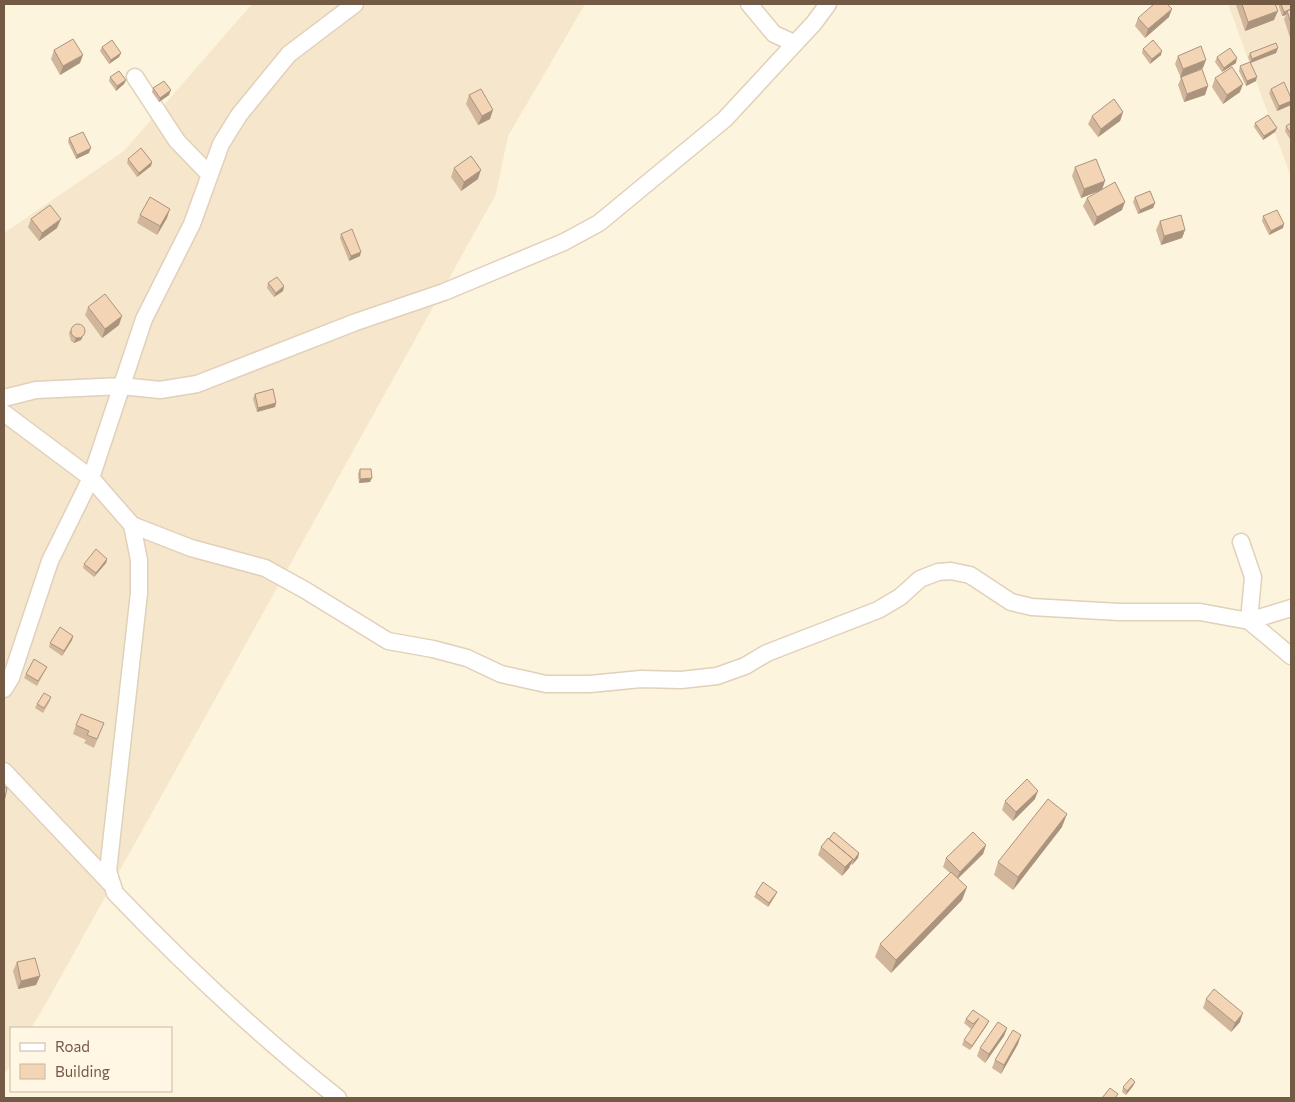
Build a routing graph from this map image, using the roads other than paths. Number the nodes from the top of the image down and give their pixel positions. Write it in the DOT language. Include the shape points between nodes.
graph roads {
  1 [pos="355,4"];
  2 [pos="749,4"];
  3 [pos="828,4"];
  4 [pos="794,43"];
  5 [pos="135,76"];
  6 [pos="209,174"];
  7 [pos="122,386"];
  8 [pos="4,398"];
  9 [pos="4,413"];
  10 [pos="91,478"];
  11 [pos="132,525"];
  12 [pos="1241,542"];
  13 [pos="1291,608"];
  14 [pos="1249,621"];
  15 [pos="1291,656"];
  16 [pos="4,689"];
  17 [pos="4,772"];
  18 [pos="110,883"];
  19 [pos="338,1098"];
  1 -- 6 [label="street" via="289,54 239,115 221,144"];
  2 -- 4 [label="street" via="774,34"];
  3 -- 4 [label="street"];
  4 -- 7 [label="street" via="725,119 599,224 564,242 444,292 356,322 197,384 160,390"];
  5 -- 6 [label="street" via="176,141"];
  6 -- 7 [label="street" via="192,224 144,319"];
  7 -- 8 [label="street" via="36,390"];
  7 -- 10 [label="street"];
  9 -- 10 [label="street"];
  10 -- 11 [label="street"];
  10 -- 16 [label="street" via="50,561 11,678"];
  11 -- 14 [label="street" via="191,548 265,568 388,641 442,651 467,658 501,674 546,684 717,676 878,610 920,579 944,572 970,575 1011,602 1032,607 1200,612"];
  11 -- 18 [label="street" via="139,560 139,594 108,872"];
  12 -- 14 [label="street" via="1253,576"];
  13 -- 14 [label="street"];
  14 -- 15 [label="street"];
  17 -- 18 [label="street"];
  18 -- 19 [label="street" via="115,893 200,979 247,1023"];
}
